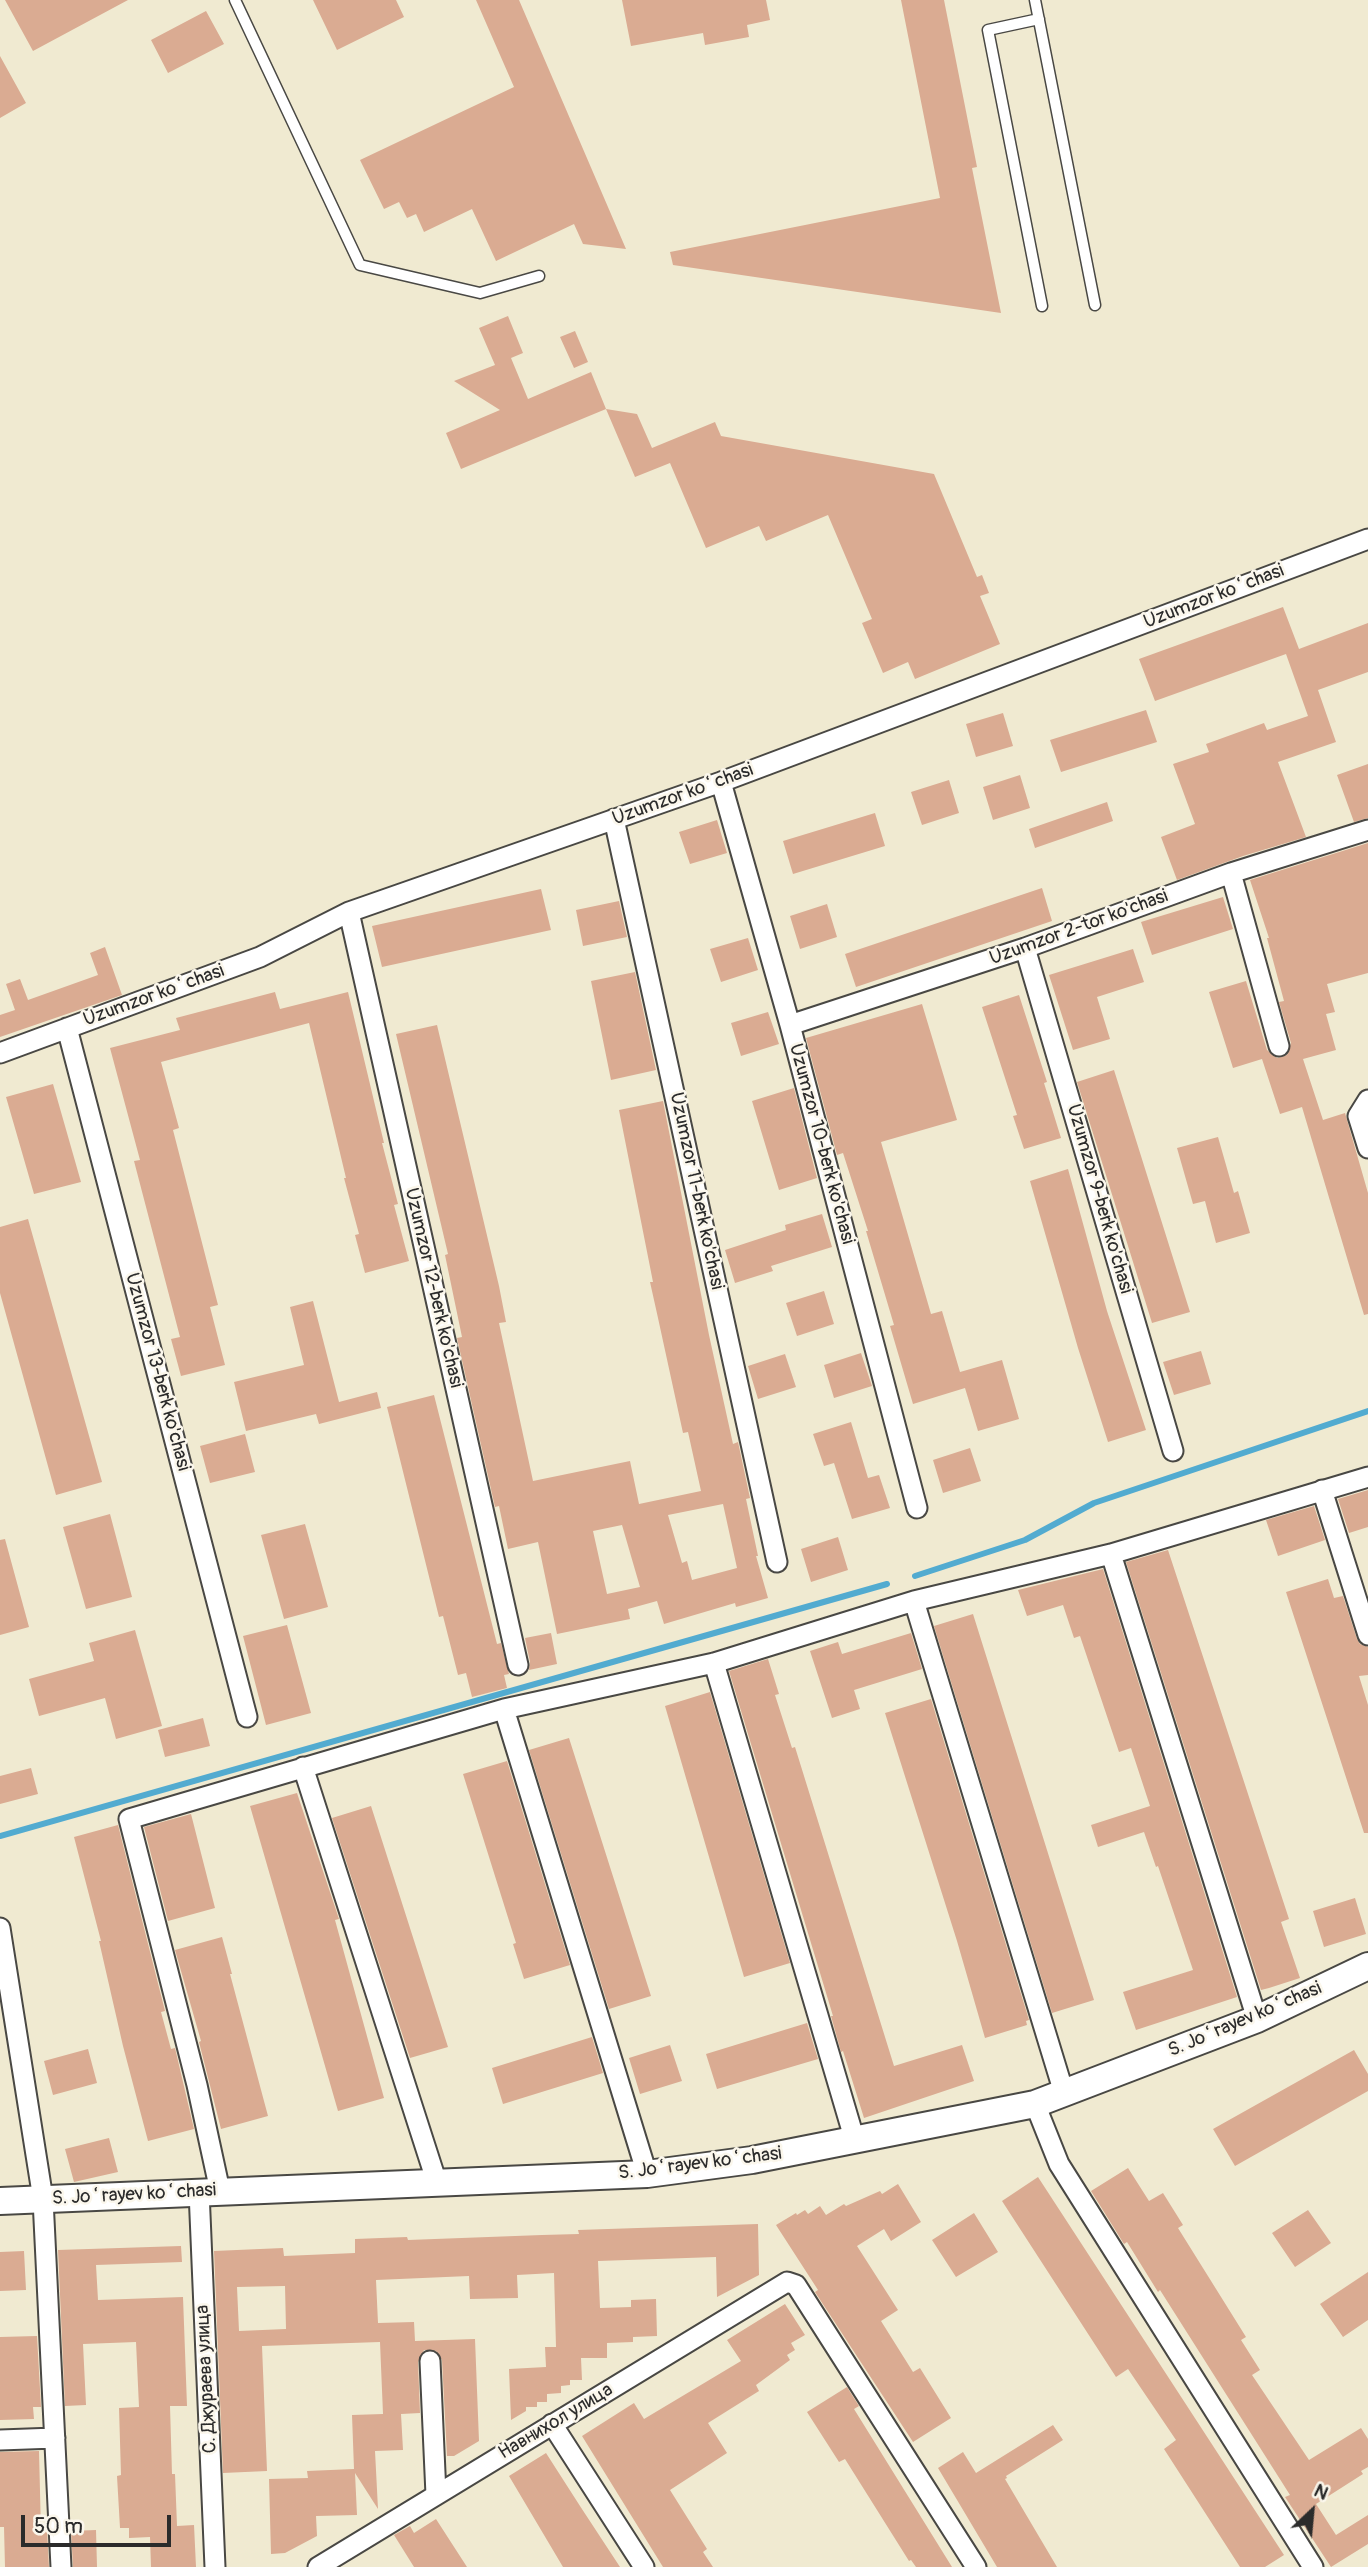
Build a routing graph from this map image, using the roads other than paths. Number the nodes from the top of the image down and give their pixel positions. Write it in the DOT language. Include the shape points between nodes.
graph roads {
  1 [pos="235,0"];
  2 [pos="1035,0"];
  3 [pos="1039,19"];
  4 [pos="539,276"];
  5 [pos="1042,306"];
  6 [pos="1095,306"];
  7 [pos="1368,539"];
  8 [pos="721,782"];
  9 [pos="614,819"];
  10 [pos="1368,830"];
  11 [pos="1231,873"];
  12 [pos="349,912"];
  13 [pos="1026,948"];
  14 [pos="790,1025"];
  15 [pos="67,1028"];
  16 [pos="1279,1046"];
  17 [pos="0,1053"];
  18 [pos="1368,1100"];
  19 [pos="1368,1148"];
  20 [pos="1173,1451"];
  21 [pos="1368,1477"];
  22 [pos="1322,1490"];
  23 [pos="917,1508"];
  24 [pos="1111,1554"];
  25 [pos="777,1562"];
  26 [pos="914,1601"];
  27 [pos="1368,1634"];
  28 [pos="714,1663"];
  29 [pos="518,1665"];
  30 [pos="504,1709"];
  31 [pos="247,1717"];
  32 [pos="303,1767"];
  33 [pos="0,1928"];
  34 [pos="1368,1966"];
  35 [pos="1257,2019"];
  36 [pos="1064,2093"];
  37 [pos="1035,2104"];
  38 [pos="855,2141"];
  39 [pos="647,2174"];
  40 [pos="437,2183"];
  41 [pos="209,2191"];
  42 [pos="43,2199"];
  43 [pos="0,2201"];
  44 [pos="430,2361"];
  45 [pos="552,2424"];
  46 [pos="55,2438"];
  47 [pos="0,2440"];
  48 [pos="436,2495"];
  49 [pos="61,2567"];
  50 [pos="215,2567"];
  51 [pos="318,2567"];
  52 [pos="644,2567"];
  53 [pos="976,2567"];
  54 [pos="1313,2567"];
  1 -- 4 [label="lane" via="360,265 480,293"];
  2 -- 3 [label="lane"];
  3 -- 5 [label="lane" via="988,30"];
  3 -- 6 [label="lane"];
  7 -- 8 [label="street, Uzumzor koʻchasi"];
  8 -- 9 [label="street, Uzumzor koʻchasi"];
  8 -- 14 [label="street, Uzumzor 10-berk ko'chasi"];
  9 -- 12 [label="street, Uzumzor koʻchasi"];
  9 -- 25 [label="street, Uzumzor 11-berk ko'chasi"];
  10 -- 11 [label="street, Uzumzor 2-tor ko'chasi"];
  11 -- 13 [label="street, Uzumzor 2-tor ko'chasi"];
  11 -- 16 [label="street"];
  12 -- 15 [label="street, Uzumzor koʻchasi" via="260,957"];
  12 -- 29 [label="street, Uzumzor 12-berk ko'chasi"];
  13 -- 14 [label="street, Uzumzor 2-tor ko'chasi"];
  13 -- 20 [label="street, Uzumzor 9-berk ko'chasi"];
  14 -- 23 [label="street, Uzumzor 10-berk ko'chasi"];
  15 -- 17 [label="street, Uzumzor koʻchasi"];
  15 -- 31 [label="street, Uzumzor 13-berk ko'chasi"];
  18 -- 19 [label="street" via="1358,1116"];
  21 -- 22 [label="street"];
  22 -- 24 [label="street"];
  22 -- 27 [label="street"];
  24 -- 26 [label="street"];
  24 -- 35 [label="street"];
  26 -- 28 [label="street"];
  26 -- 36 [label="street"];
  28 -- 30 [label="street"];
  28 -- 38 [label="street"];
  30 -- 32 [label="street"];
  30 -- 39 [label="street"];
  32 -- 40 [label="street"];
  32 -- 41 [label="street, С. Джураева улица" via="129,1819 197,2085"];
  33 -- 42 [label="street"];
  34 -- 35 [label="street, S. Joʻrayev koʻchasi"];
  35 -- 36 [label="street, S. Joʻrayev koʻchasi"];
  36 -- 37 [label="street, S. Joʻrayev koʻchasi"];
  37 -- 38 [label="street, S. Joʻrayev koʻchasi"];
  37 -- 54 [label="street" via="1059,2164"];
  38 -- 39 [label="street, S. Joʻrayev koʻchasi" via="752,2161"];
  39 -- 40 [label="street, S. Joʻrayev koʻchasi"];
  40 -- 41 [label="street, S. Joʻrayev koʻchasi"];
  41 -- 42 [label="street, S. Joʻrayev koʻchasi"];
  41 -- 50 [label="street, С. Джураева улица"];
  42 -- 43 [label="street, S. Joʻrayev koʻchasi"];
  42 -- 46 [label="street"];
  44 -- 48 [label="street"];
  45 -- 48 [label="street, Навнихол улица"];
  45 -- 52 [label="street"];
  45 -- 53 [label="street, Навнихол улица" via="783,2284 796,2285"];
  46 -- 47 [label="street"];
  46 -- 49 [label="street"];
  48 -- 51 [label="street, Навнихол улица"];
}
